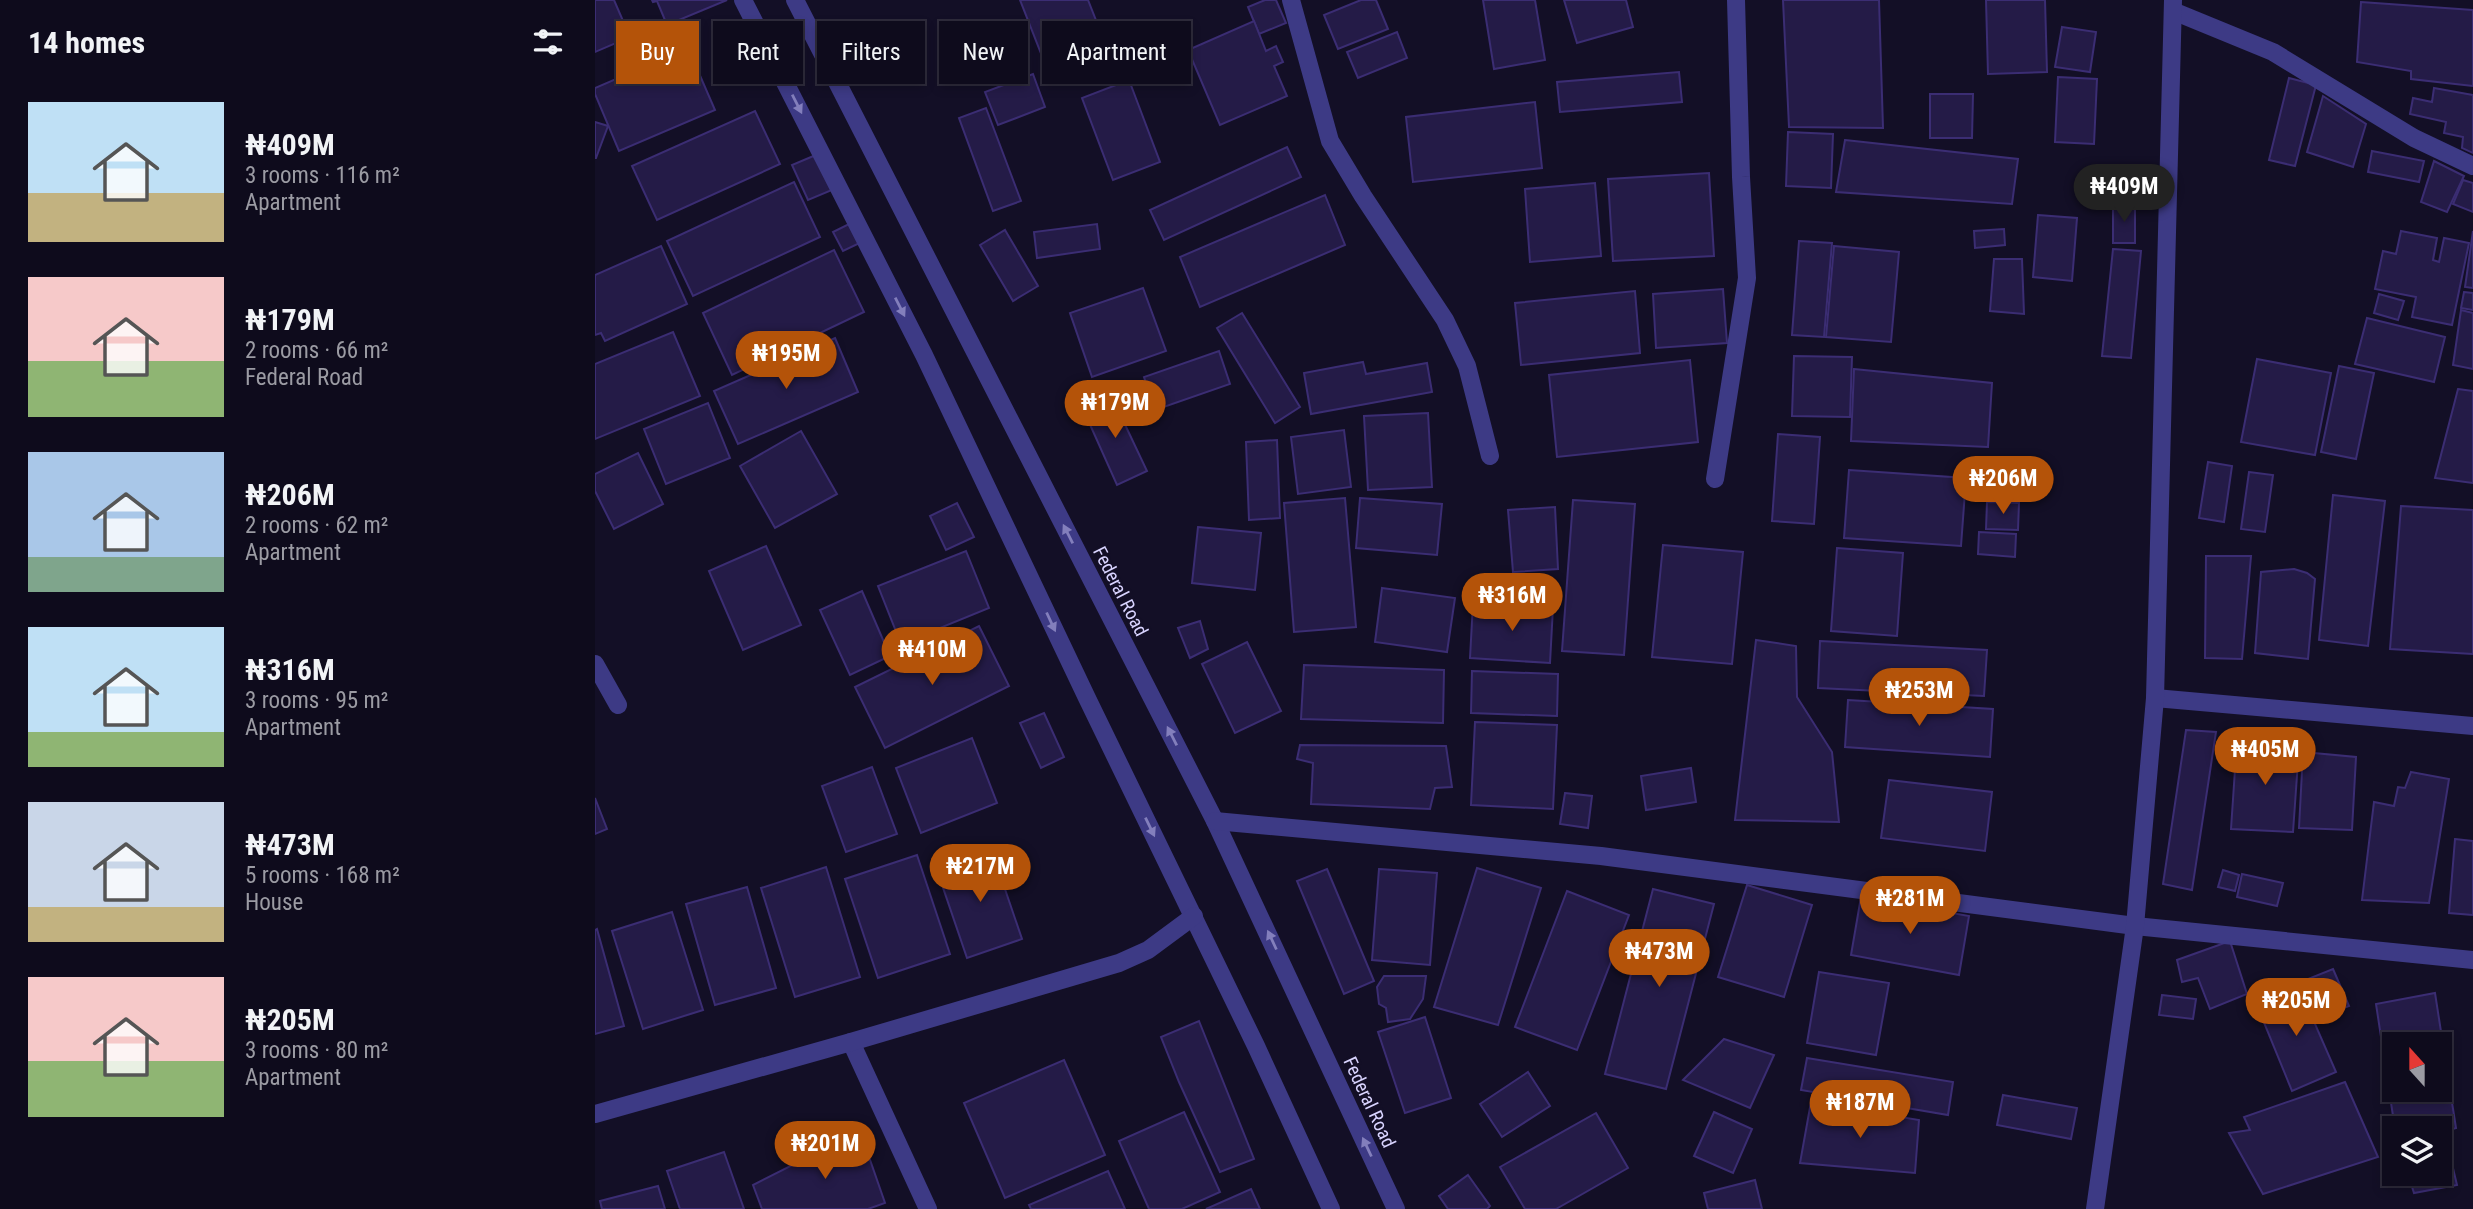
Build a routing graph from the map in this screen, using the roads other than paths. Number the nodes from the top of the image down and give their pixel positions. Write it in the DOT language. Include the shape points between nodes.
graph roads {
  1 [pos="743,0"];
  2 [pos="795,0"];
  3 [pos="1291,0"];
  4 [pos="1736,0"];
  5 [pos="2173,6"];
  6 [pos="2473,166"];
  7 [pos="1490,456"];
  8 [pos="1714,479"];
  9 [pos="595,664"];
  10 [pos="2155,698"];
  11 [pos="618,705"];
  12 [pos="2473,726"];
  13 [pos="1215,821"];
  14 [pos="1193,916"];
  15 [pos="2135,926"];
  16 [pos="2473,960"];
  17 [pos="851,1042"];
  18 [pos="595,1114"];
  19 [pos="928,1209"];
  20 [pos="1331,1209"];
  21 [pos="1396,1209"];
  22 [pos="2095,1209"];
  1 -- 14 [label="street, one-way" via="924,355"];
  13 -- 2 [label="street, Federal Road, one-way"];
  3 -- 7 [label="street" via="1330,141 1445,320 1467,366"];
  4 -- 8 [label="street" via="1747,278"];
  5 -- 6 [label="street" via="2273,52 2414,138"];
  5 -- 10 [label="street"];
  9 -- 11 [label="street"];
  10 -- 12 [label="street"];
  10 -- 15 [label="street"];
  13 -- 15 [label="street" via="1601,856"];
  21 -- 13 [label="street, Federal Road, one-way"];
  14 -- 17 [label="street" via="1148,950 1119,963"];
  14 -- 20 [label="street"];
  15 -- 16 [label="street"];
  15 -- 22 [label="street"];
  17 -- 18 [label="street"];
  17 -- 19 [label="street"];
}
